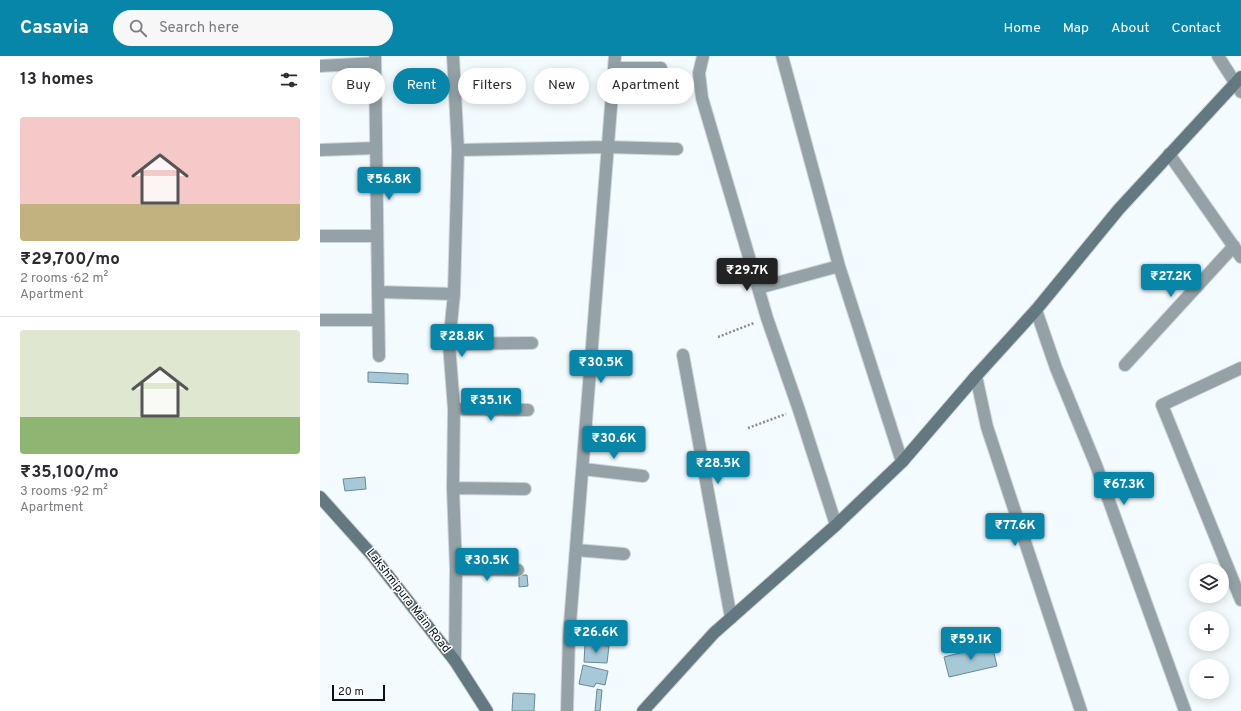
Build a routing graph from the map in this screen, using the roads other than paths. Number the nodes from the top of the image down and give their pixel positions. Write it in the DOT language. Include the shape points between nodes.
graph roads {
  1 [pos="453,56"];
  2 [pos="703,56"];
  3 [pos="782,56"];
  4 [pos="1218,56"];
  5 [pos="375,59"];
  6 [pos="615,62"];
  7 [pos="320,66"];
  8 [pos="661,68"];
  9 [pos="1239,84"];
  10 [pos="607,147"];
  11 [pos="376,148"];
  12 [pos="677,149"];
  13 [pos="320,150"];
  14 [pos="458,150"];
  15 [pos="1170,154"];
  16 [pos="320,236"];
  17 [pos="377,236"];
  18 [pos="1234,246"];
  19 [pos="1241,257"];
  20 [pos="839,266"];
  21 [pos="758,288"];
  22 [pos="378,292"];
  23 [pos="454,294"];
  24 [pos="1036,310"];
  25 [pos="320,320"];
  26 [pos="378,320"];
  27 [pos="532,343"];
  28 [pos="449,344"];
  29 [pos="683,355"];
  30 [pos="379,356"];
  31 [pos="1125,365"];
  32 [pos="1241,368"];
  33 [pos="976,376"];
  34 [pos="454,410"];
  35 [pos="528,410"];
  36 [pos="902,462"];
  37 [pos="583,468"];
  38 [pos="643,476"];
  39 [pos="453,488"];
  40 [pos="525,489"];
  41 [pos="320,497"];
  42 [pos="836,524"];
  43 [pos="576,550"];
  44 [pos="624,554"];
  45 [pos="456,569"];
  46 [pos="518,570"];
  47 [pos="1241,600"];
  48 [pos="730,618"];
  49 [pos="570,636"];
  50 [pos="618,639"];
  51 [pos="455,661"];
  52 [pos="487,711"];
  53 [pos="567,711"];
  54 [pos="643,711"];
  55 [pos="1081,711"];
  56 [pos="1185,711"];
  1 -- 14 [label="street"];
  2 -- 21 [label="street" via="699,73 702,98"];
  3 -- 20 [label="street"];
  4 -- 9 [label="street"];
  5 -- 7 [label="street"];
  5 -- 11 [label="street"];
  6 -- 8 [label="street"];
  6 -- 10 [label="street"];
  9 -- 15 [label="street"];
  10 -- 12 [label="street"];
  10 -- 14 [label="street"];
  10 -- 37 [label="street"];
  11 -- 13 [label="street"];
  11 -- 17 [label="street"];
  14 -- 23 [label="street"];
  15 -- 18 [label="street"];
  15 -- 24 [label="street" via="1119,209"];
  16 -- 17 [label="street"];
  17 -- 22 [label="street"];
  18 -- 19 [label="street"];
  18 -- 31 [label="street"];
  20 -- 21 [label="street"];
  20 -- 36 [label="street"];
  21 -- 42 [label="street"];
  22 -- 23 [label="street"];
  22 -- 26 [label="street"];
  23 -- 28 [label="street"];
  24 -- 33 [label="street"];
  24 -- 56 [label="street" via="1056,368 1096,465"];
  25 -- 26 [label="street"];
  26 -- 30 [label="street"];
  27 -- 28 [label="street"];
  28 -- 34 [label="street"];
  29 -- 48 [label="street"];
  32 -- 47 [label="street" via="1162,405"];
  33 -- 36 [label="street"];
  33 -- 55 [label="street" via="987,427"];
  34 -- 35 [label="street"];
  34 -- 39 [label="street"];
  36 -- 42 [label="street"];
  37 -- 38 [label="street"];
  37 -- 43 [label="street"];
  39 -- 40 [label="street"];
  39 -- 45 [label="street"];
  41 -- 51 [label="street, Lakshmipura Main Road" via="372,555"];
  42 -- 48 [label="street"];
  43 -- 44 [label="street"];
  43 -- 49 [label="street"];
  45 -- 46 [label="street"];
  45 -- 51 [label="street"];
  48 -- 54 [label="street"];
  49 -- 50 [label="street"];
  49 -- 53 [label="street"];
  51 -- 52 [label="street, Lakshmipura Main Road"];
}
